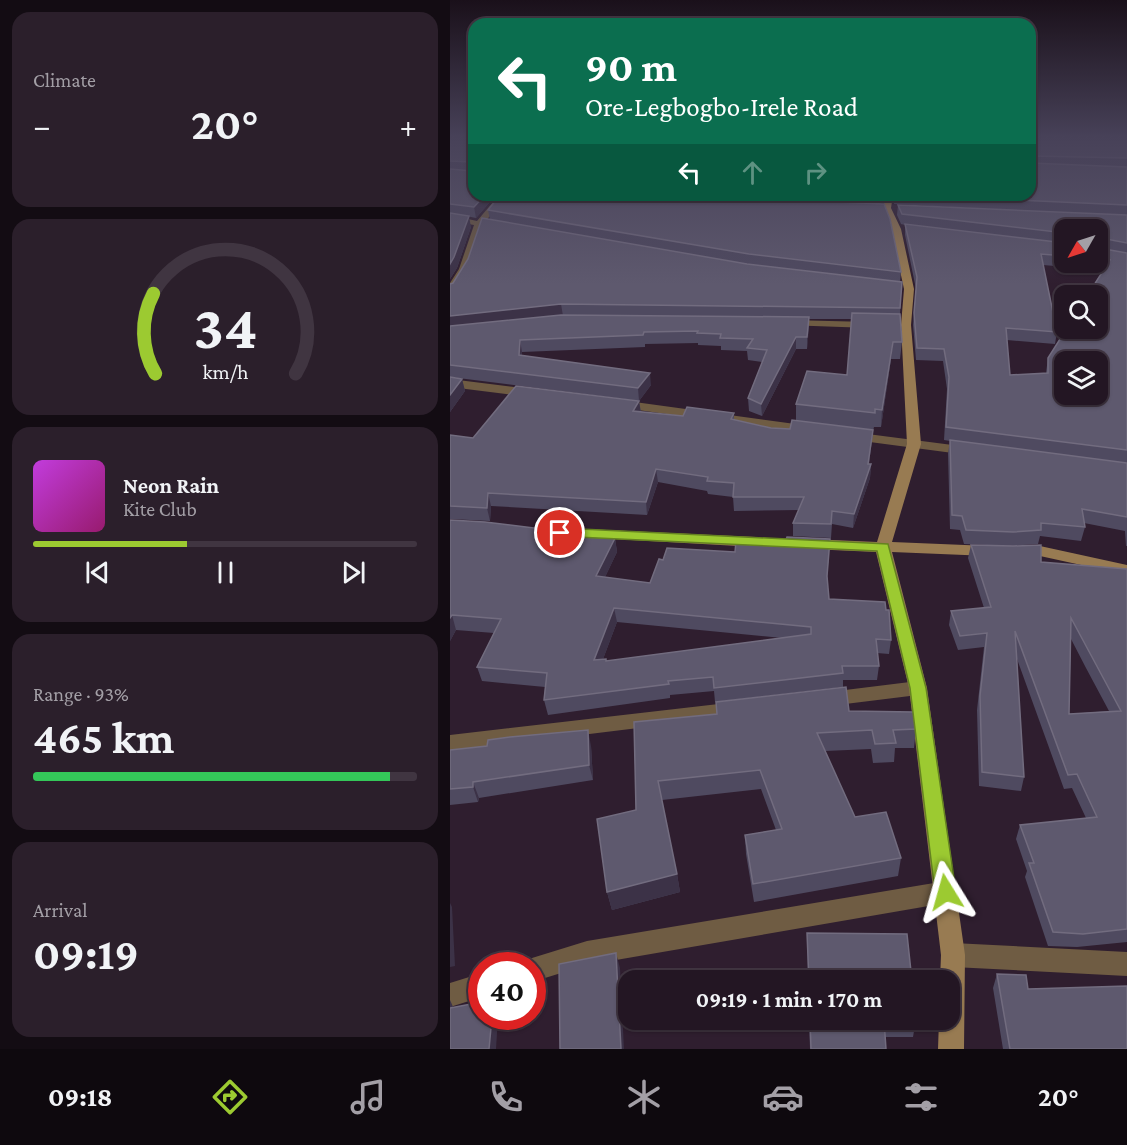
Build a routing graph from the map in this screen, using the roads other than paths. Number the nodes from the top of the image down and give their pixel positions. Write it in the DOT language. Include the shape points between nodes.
graph roads {
  1 [pos="497,201"];
  2 [pos="888,201"];
  3 [pos="450,218"];
  4 [pos="479,224"];
  5 [pos="513,230"];
  6 [pos="450,268"];
  7 [pos="464,269"];
  8 [pos="450,291"];
  9 [pos="777,323"];
  10 [pos="894,325"];
  11 [pos="450,383"];
  12 [pos="543,395"];
  13 [pos="601,402"];
  14 [pos="821,431"];
  15 [pos="844,435"];
  16 [pos="914,444"];
  17 [pos="985,453"];
  18 [pos="544,532"];
  19 [pos="766,542"];
  20 [pos="790,543"];
  21 [pos="883,547"];
  22 [pos="1127,570"];
  23 [pos="918,688"];
  24 [pos="813,700"];
  25 [pos="754,707"];
  26 [pos="450,743"];
  27 [pos="946,892"];
  28 [pos="953,954"];
  29 [pos="1127,964"];
  30 [pos="546,966"];
  31 [pos="468,989"];
  32 [pos="450,994"];
  33 [pos="951,1049"];
  1 -- 4 [label="street"];
  2 -- 10 [label="street" via="887,208 902,230 904,289"];
  3 -- 4 [label="street"];
  4 -- 5 [label="street"];
  4 -- 7 [label="street"];
  6 -- 7 [label="street"];
  7 -- 8 [label="street"];
  9 -- 10 [label="street"];
  10 -- 16 [label="street"];
  11 -- 12 [label="street"];
  13 -- 14 [label="street"];
  15 -- 16 [label="street"];
  16 -- 17 [label="street"];
  16 -- 21 [label="street"];
  18 -- 19 [label="street"];
  20 -- 21 [label="street"];
  21 -- 22 [label="street" via="1040,551"];
  21 -- 23 [label="street"];
  23 -- 24 [label="street"];
  23 -- 27 [label="street"];
  25 -- 26 [label="street"];
  27 -- 28 [label="street"];
  27 -- 30 [label="street" via="587,953"];
  28 -- 29 [label="street"];
  28 -- 33 [label="street"];
  31 -- 32 [label="street"];
}
